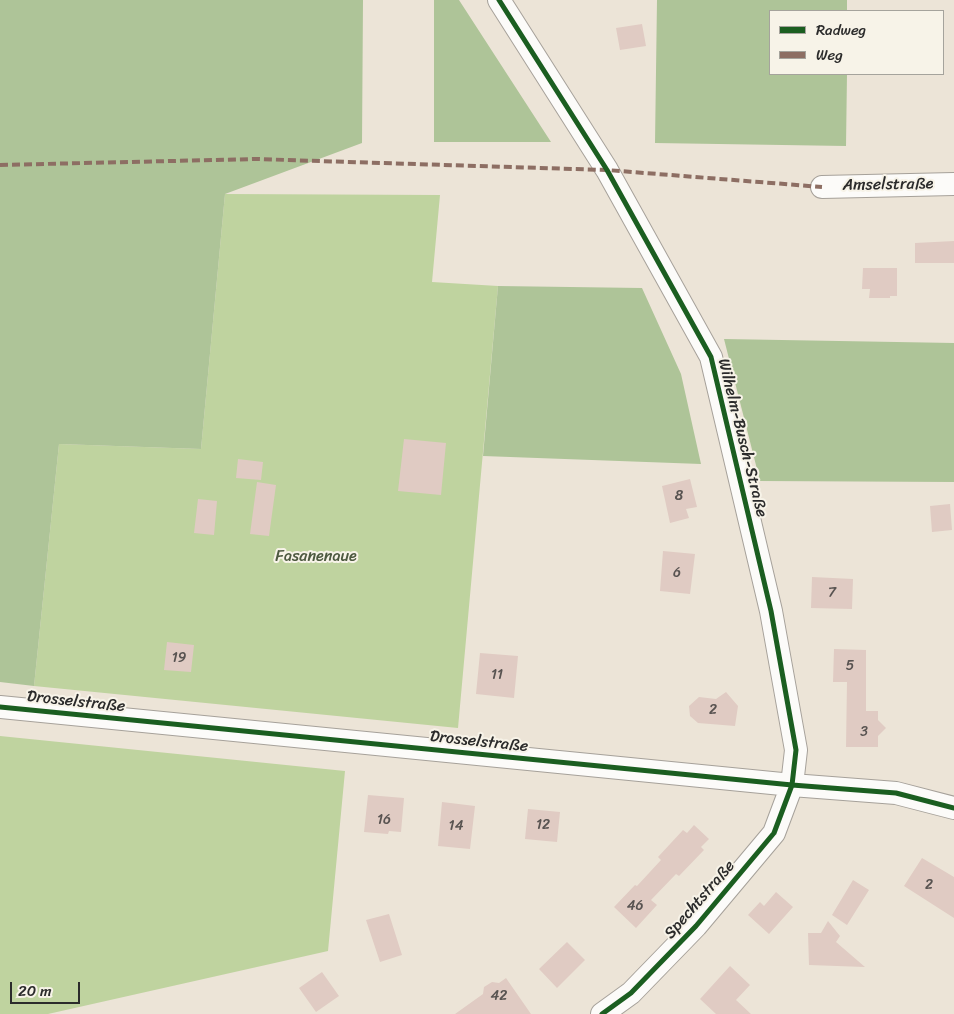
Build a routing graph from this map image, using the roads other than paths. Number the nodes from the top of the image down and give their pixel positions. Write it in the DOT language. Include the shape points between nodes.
graph roads {
  1 [pos="499,0"];
  2 [pos="954,184"];
  3 [pos="822,187"];
  4 [pos="0,707"];
  5 [pos="792,785"];
  6 [pos="954,808"];
  7 [pos="602,1014"];
  1 -- 5 [label="street, Wilhelm-Busch-Straße" via="607,170 711,357 771,611 796,750"];
  2 -- 3 [label="street, Amselstraße"];
  4 -- 5 [label="street, Drosselstraße"];
  5 -- 6 [label="street, Drosselstraße" via="896,792"];
  5 -- 7 [label="street, Spechtstraße" via="774,833 696,926 631,993"];
}
